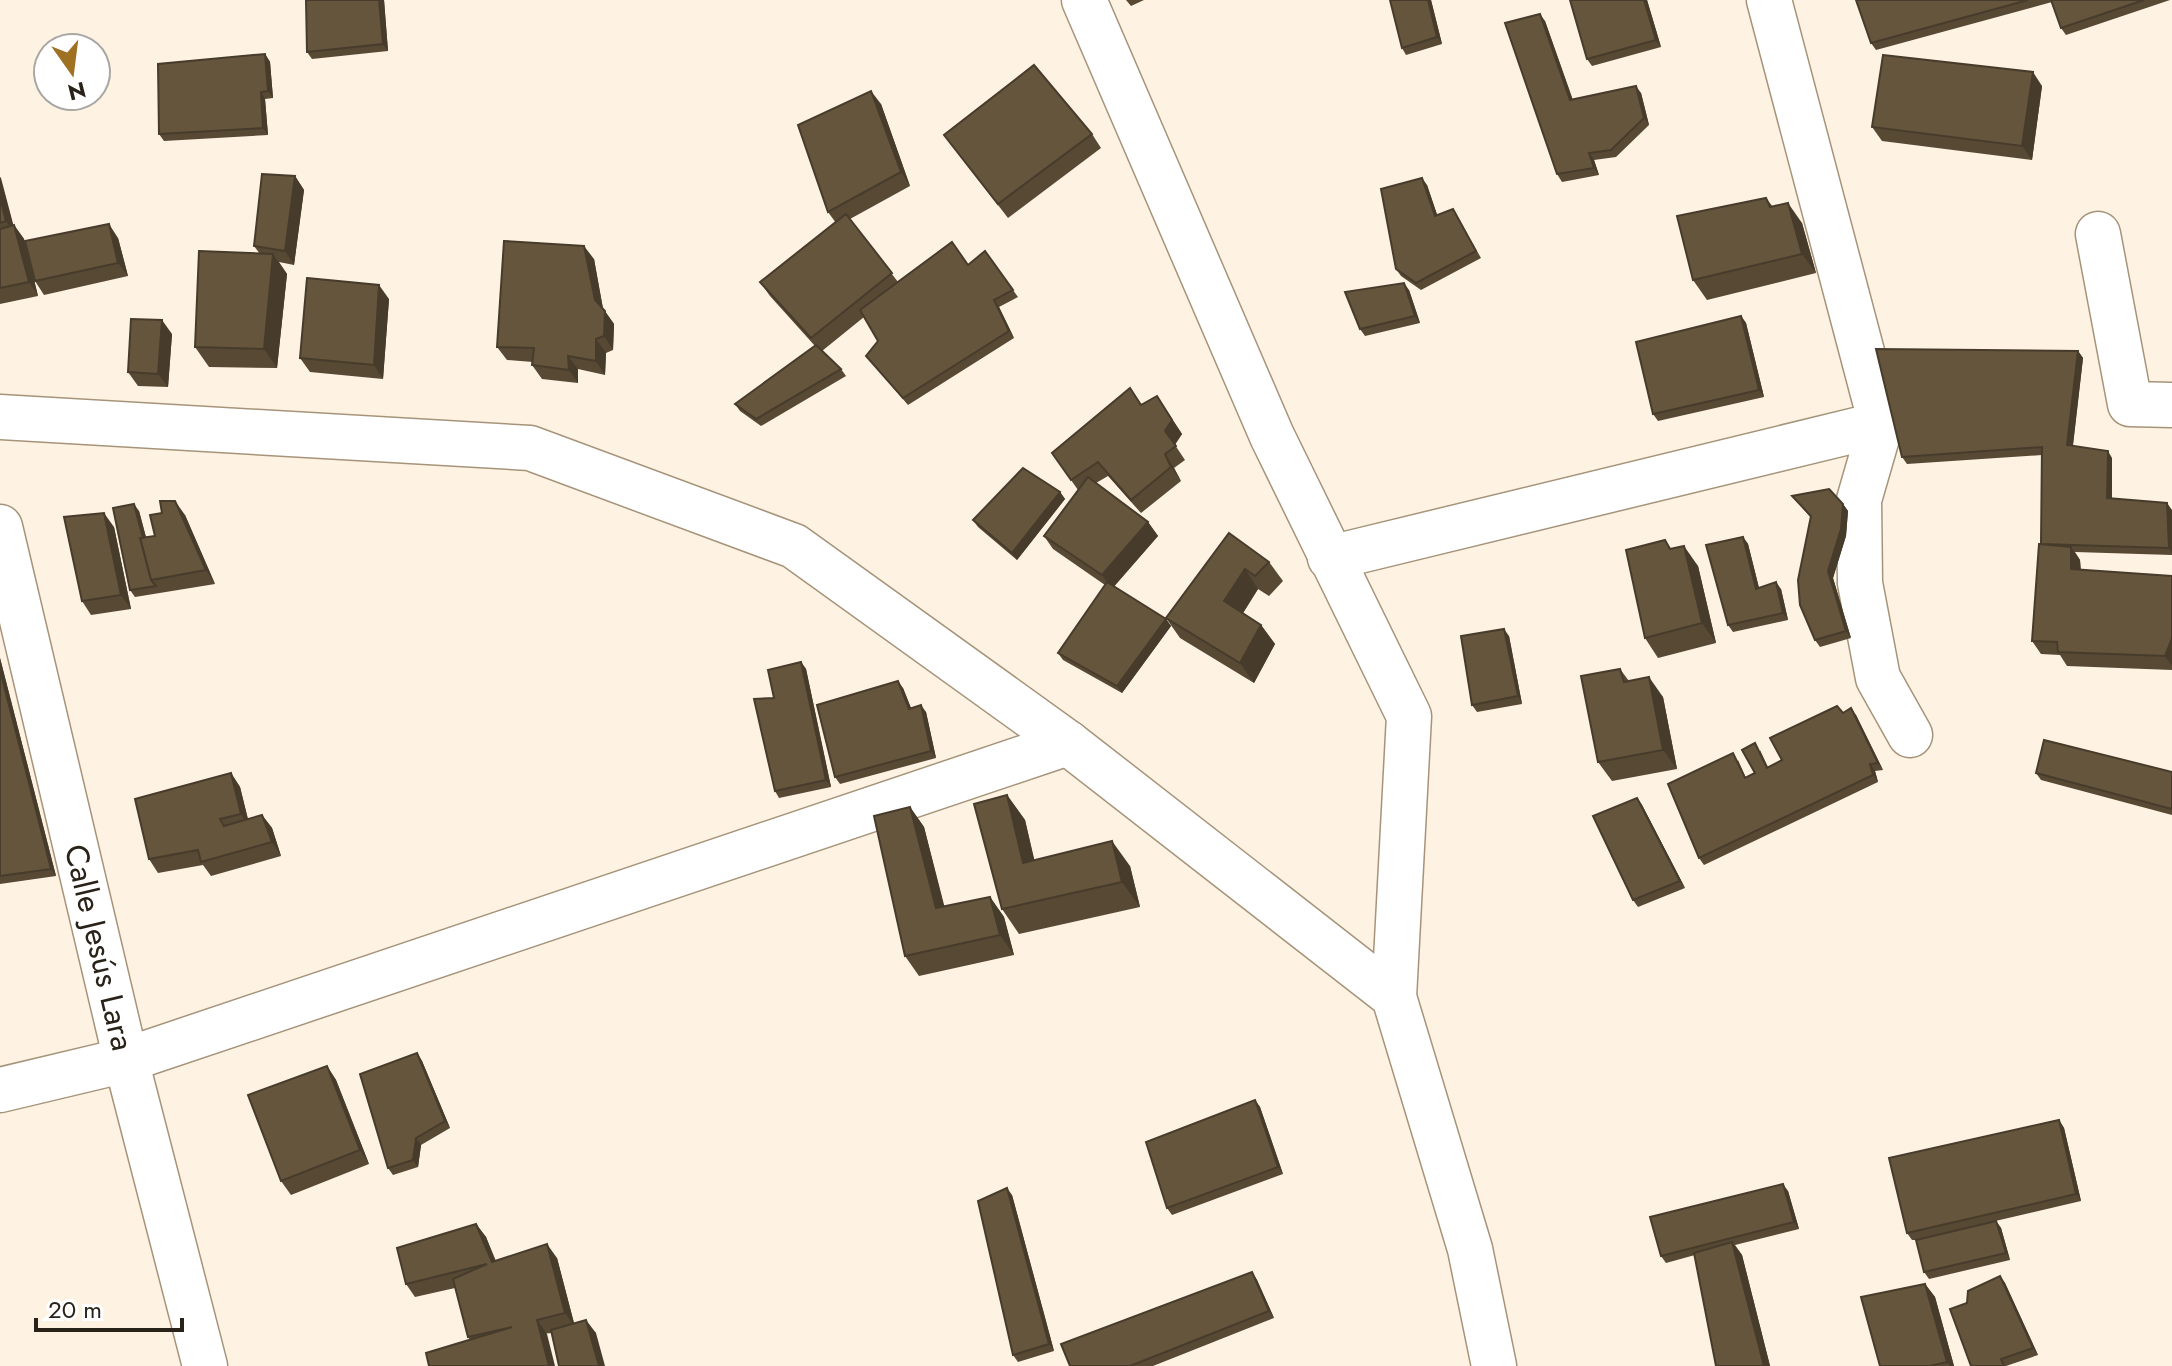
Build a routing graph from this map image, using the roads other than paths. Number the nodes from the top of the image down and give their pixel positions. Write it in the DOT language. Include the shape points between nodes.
graph roads {
  1 [pos="1084,0"];
  2 [pos="1769,0"];
  3 [pos="2098,234"];
  4 [pos="2172,405"];
  5 [pos="0,417"];
  6 [pos="1881,424"];
  7 [pos="0,527"];
  8 [pos="1330,558"];
  9 [pos="1910,735"];
  10 [pos="1068,743"];
  11 [pos="1394,997"];
  12 [pos="126,1060"];
  13 [pos="0,1090"];
  14 [pos="205,1366"];
  15 [pos="1494,1366"];
  1 -- 8 [label="street"];
  2 -- 6 [label="street"];
  3 -- 4 [label="street" via="2130,404"];
  5 -- 10 [label="street" via="530,448 794,546"];
  6 -- 8 [label="street"];
  6 -- 9 [label="street" via="1859,500 1860,583 1878,678"];
  7 -- 12 [label="street, Calle Jesús Lara"];
  8 -- 11 [label="street" via="1409,716"];
  10 -- 11 [label="street"];
  10 -- 12 [label="street"];
  11 -- 15 [label="street" via="1470,1249"];
  12 -- 13 [label="street"];
  12 -- 14 [label="street, Calle Jesús Lara"];
}
